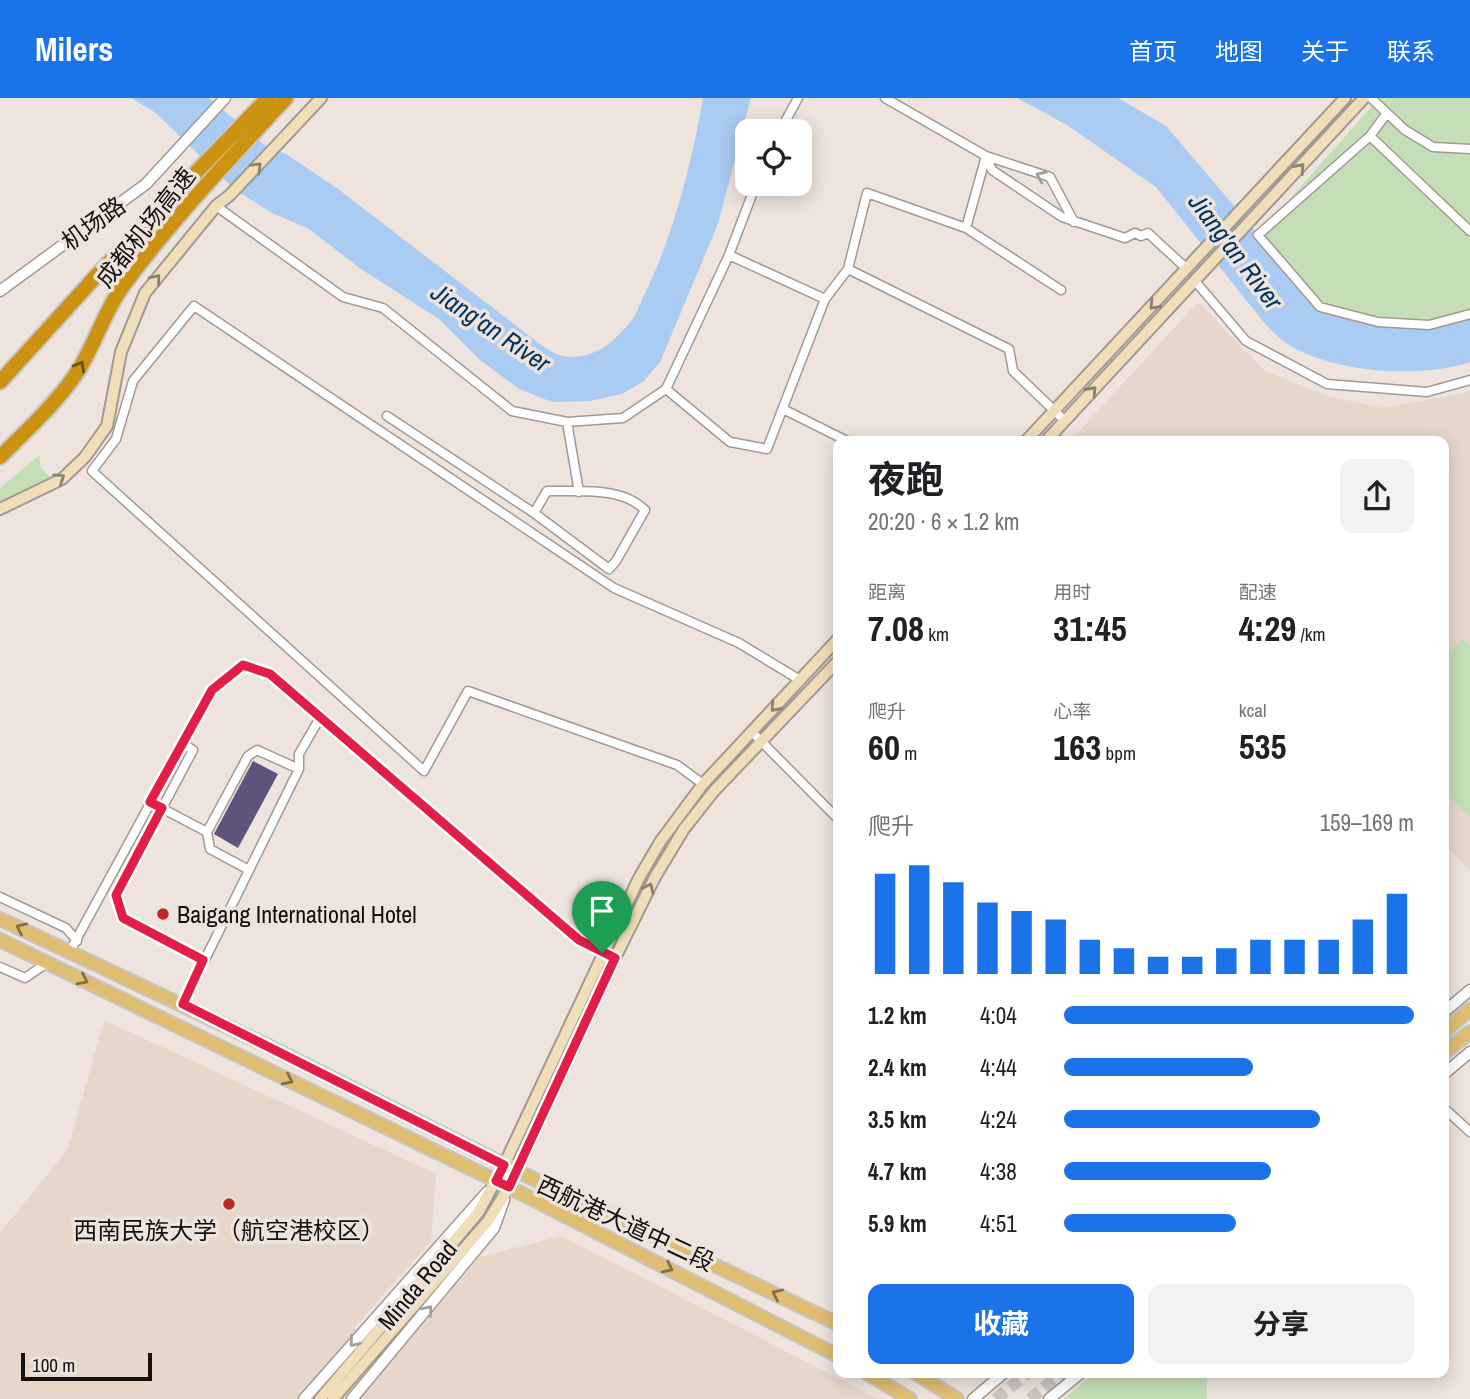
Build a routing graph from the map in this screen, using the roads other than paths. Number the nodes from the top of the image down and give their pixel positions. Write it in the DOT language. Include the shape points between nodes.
graph roads {
  1 [pos="296,98"];
  2 [pos="319,98"];
  3 [pos="798,98"];
  4 [pos="885,98"];
  5 [pos="1345,98"];
  6 [pos="1364,98"];
  7 [pos="1371,98"];
  8 [pos="225,99"];
  9 [pos="271,102"];
  10 [pos="1387,113"];
  11 [pos="787,119"];
  12 [pos="251,127"];
  13 [pos="1370,136"];
  14 [pos="1470,149"];
  15 [pos="986,156"];
  16 [pos="751,196"];
  17 [pos="216,206"];
  18 [pos="1074,222"];
  19 [pos="965,228"];
  20 [pos="1470,231"];
  21 [pos="729,255"];
  22 [pos="848,269"];
  23 [pos="1187,269"];
  24 [pos="1195,281"];
  25 [pos="1061,290"];
  26 [pos="0,292"];
  27 [pos="825,299"];
  28 [pos="1470,314"];
  29 [pos="1470,380"];
  30 [pos="0,382"];
  31 [pos="666,389"];
  32 [pos="783,409"];
  33 [pos="1054,411"];
  34 [pos="387,416"];
  35 [pos="1065,421"];
  36 [pos="567,422"];
  37 [pos="836,436"];
  38 [pos="1031,436"];
  39 [pos="1051,436"];
  40 [pos="0,457"];
  41 [pos="579,492"];
  42 [pos="0,509"];
  43 [pos="534,513"];
  44 [pos="833,644"];
  45 [pos="833,666"];
  46 [pos="800,680"];
  47 [pos="321,716"];
  48 [pos="752,733"];
  49 [pos="762,742"];
  50 [pos="183,744"];
  51 [pos="299,769"];
  52 [pos="703,783"];
  53 [pos="150,802"];
  54 [pos="162,808"];
  55 [pos="833,815"];
  56 [pos="207,832"];
  57 [pos="249,870"];
  58 [pos="0,897"];
  59 [pos="0,919"];
  60 [pos="0,940"];
  61 [pos="74,946"];
  62 [pos="602,953"];
  63 [pos="615,958"];
  64 [pos="203,960"];
  65 [pos="47,963"];
  66 [pos="0,967"];
  67 [pos="1470,990"];
  68 [pos="183,1004"];
  69 [pos="1449,1008"];
  70 [pos="1470,1009"];
  71 [pos="1449,1028"];
  72 [pos="1470,1032"];
  73 [pos="1449,1049"];
  74 [pos="1470,1052"];
  75 [pos="1449,1070"];
  76 [pos="1449,1113"];
  77 [pos="1470,1132"];
  78 [pos="504,1165"];
  79 [pos="517,1171"];
  80 [pos="503,1184"];
  81 [pos="833,1322"];
  82 [pos="833,1353"];
  83 [pos="875,1378"];
  84 [pos="924,1378"];
  85 [pos="998,1378"];
  86 [pos="1075,1378"];
  87 [pos="304,1399"];
  88 [pos="320,1399"];
  89 [pos="333,1399"];
  90 [pos="352,1399"];
  91 [pos="909,1399"];
  92 [pos="957,1399"];
  93 [pos="973,1399"];
  94 [pos="1049,1399"];
  1 -- 9 [label="highway, 成都机场高速"];
  17 -- 2 [label="main road, one-way"];
  3 -- 11 [label="street"];
  4 -- 15 [label="street"];
  5 -- 23 [label="main road"];
  24 -- 6 [label="main road, one-way"];
  7 -- 10 [label="street"];
  8 -- 26 [label="street, 机场路" via="146,184"];
  9 -- 12 [label="highway, 成都机场高速"];
  10 -- 13 [label="street"];
  10 -- 14 [label="street" via="1433,147"];
  12 -- 30 [label="highway, 成都机场高速" via="202,166"];
  40 -- 12 [label="highway, 成都机场高速, one-way" via="62,393 121,289"];
  13 -- 20 [label="street"];
  13 -- 28 [label="street" via="1258,235 1320,307 1378,323 1429,325"];
  15 -- 18 [label="street" via="992,170"];
  18 -- 15 [label="street, one-way" via="1050,177"];
  15 -- 19 [label="street"];
  16 -- 21 [label="street"];
  17 -- 36 [label="street" via="342,297 383,308 512,411"];
  42 -- 17 [label="main road, one-way" via="61,479 85,457 107,426 121,352 145,293"];
  18 -- 23 [label="street" via="1125,238 1148,233"];
  19 -- 22 [label="street" via="867,193"];
  19 -- 25 [label="street"];
  21 -- 27 [label="street"];
  21 -- 31 [label="street"];
  22 -- 27 [label="street"];
  22 -- 33 [label="street" via="1009,349 1013,371"];
  23 -- 33 [label="main road, one-way"];
  24 -- 29 [label="street" via="1246,341 1327,384 1427,392"];
  35 -- 24 [label="main road, one-way"];
  27 -- 32 [label="street"];
  31 -- 32 [label="street" via="730,442 767,449"];
  31 -- 36 [label="street" via="623,418"];
  32 -- 37 [label="street"];
  33 -- 35 [label="street"];
  33 -- 38 [label="main road"];
  34 -- 43 [label="street"];
  35 -- 39 [label="main road"];
  36 -- 41 [label="street"];
  41 -- 43 [label="street" via="547,491"];
  41 -- 43 [label="street" via="608,493 635,501 645,510 609,569"];
  44 -- 46 [label="main road, Minda Road"];
  45 -- 49 [label="main road, Minda Road"];
  46 -- 48 [label="main road, Minda Road, one-way"];
  46 -- 52 [label="street" via="739,643 614,588 194,306 133,381 116,439 92,471 424,771 468,691 677,765"];
  47 -- 50 [label="street" via="270,674 243,665 212,690"];
  47 -- 51 [label="street" via="299,754"];
  47 -- 62 [label="street" via="579,940"];
  48 -- 49 [label="street"];
  48 -- 52 [label="main road, Minda Road"];
  49 -- 55 [label="street"];
  63 -- 49 [label="main road, Minda Road, one-way" via="684,829 713,791"];
  50 -- 53 [label="street"];
  50 -- 54 [label="street" via="193,750"];
  51 -- 56 [label="street" via="257,750 248,756"];
  51 -- 57 [label="street"];
  52 -- 62 [label="main road, Minda Road" via="660,842"];
  53 -- 54 [label="street"];
  53 -- 61 [label="street"];
  54 -- 56 [label="street"];
  54 -- 64 [label="street" via="116,895 123,918"];
  56 -- 57 [label="street" via="210,849"];
  57 -- 64 [label="street"];
  58 -- 61 [label="street" via="65,928"];
  61 -- 59 [label="main road, 西航港大道中二段, one-way"];
  60 -- 65 [label="main road"];
  61 -- 68 [label="main road, 西航港大道中二段"];
  62 -- 63 [label="street"];
  62 -- 78 [label="main road, Minda Road"];
  63 -- 79 [label="main road, Minda Road"];
  64 -- 68 [label="street"];
  65 -- 66 [label="street" via="25,978"];
  65 -- 80 [label="main road, one-way"];
  67 -- 69 [label="street"];
  68 -- 78 [label="main road, 西航港大道中二段"];
  70 -- 71 [label="main road"];
  72 -- 73 [label="main road"];
  74 -- 75 [label="street"];
  76 -- 77 [label="street"];
  78 -- 79 [label="main road, 西航港大道中二段"];
  78 -- 80 [label="main road, Minda Road"];
  79 -- 80 [label="main road, Minda Road"];
  81 -- 79 [label="main road, 西航港大道中二段, one-way"];
  80 -- 82 [label="main road, one-way"];
  80 -- 87 [label="street, one-way"];
  80 -- 88 [label="main road, Minda Road"];
  80 -- 89 [label="main road, Minda Road" via="488,1221"];
  90 -- 80 [label="street, one-way" via="494,1228"];
  83 -- 91 [label="main road"];
  84 -- 92 [label="main road"];
  85 -- 93 [label="street"];
  86 -- 94 [label="street"];
}
